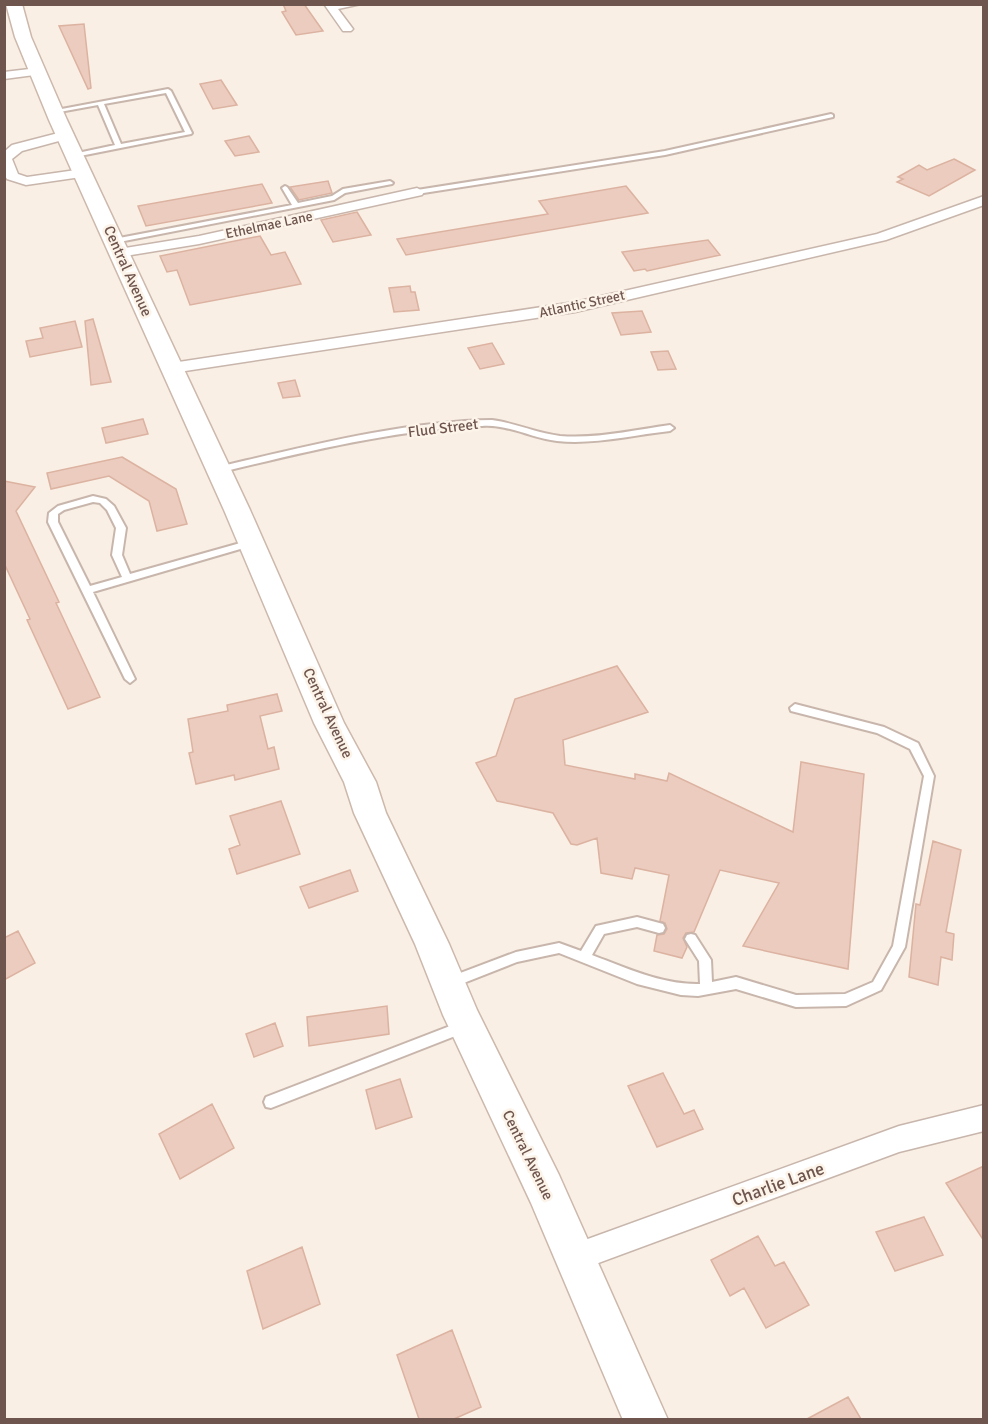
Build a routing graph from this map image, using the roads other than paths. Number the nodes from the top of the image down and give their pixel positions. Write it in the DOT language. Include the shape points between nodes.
graph roads {
  1 [pos="356,4"];
  2 [pos="18,5"];
  3 [pos="330,6"];
  4 [pos="347,29"];
  5 [pos="38,72"];
  6 [pos="4,76"];
  7 [pos="100,103"];
  8 [pos="831,116"];
  9 [pos="69,143"];
  10 [pos="119,146"];
  11 [pos="390,183"];
  12 [pos="285,188"];
  13 [pos="417,192"];
  14 [pos="984,200"];
  15 [pos="296,206"];
  16 [pos="117,247"];
  17 [pos="172,368"];
  18 [pos="670,428"];
  19 [pos="217,470"];
  20 [pos="252,543"];
  21 [pos="127,578"];
  22 [pos="87,590"];
  23 [pos="130,679"];
  24 [pos="795,708"];
  25 [pos="659,928"];
  26 [pos="691,939"];
  27 [pos="584,958"];
  28 [pos="448,983"];
  29 [pos="706,986"];
  30 [pos="466,1026"];
  31 [pos="271,1102"];
  32 [pos="984,1118"];
  33 [pos="574,1257"];
  34 [pos="646,1419"];
  1 -- 3 [label="street"];
  2 -- 5 [label="street, Central Avenue" via="22,37"];
  3 -- 4 [label="street"];
  5 -- 6 [label="street"];
  5 -- 9 [label="street, Central Avenue"];
  7 -- 9 [label="lane"];
  7 -- 10 [label="lane"];
  7 -- 10 [label="lane" via="168,91 189,133"];
  8 -- 13 [label="lane" via="665,153"];
  9 -- 10 [label="lane"];
  9 -- 16 [label="street, Central Avenue"];
  11 -- 15 [label="lane" via="343,190 333,198"];
  12 -- 15 [label="lane"];
  13 -- 16 [label="street, Ethelmae Lane" via="199,240"];
  14 -- 17 [label="street, Atlantic Street" via="881,237 575,307"];
  15 -- 16 [label="lane"];
  16 -- 17 [label="street, Central Avenue"];
  17 -- 19 [label="street, Central Avenue"];
  18 -- 19 [label="lane, Flud Street" via="557,438 509,424 457,425 283,454"];
  19 -- 20 [label="street, Central Avenue"];
  20 -- 21 [label="lane"];
  20 -- 28 [label="street, Central Avenue"];
  21 -- 22 [label="lane"];
  21 -- 22 [label="lane" via="117,555 121,528 111,508 93,499 61,508 54,513 53,522"];
  22 -- 23 [label="lane"];
  24 -- 29 [label="lane" via="880,730 914,746 929,776 899,947 877,986 846,1000 796,1001 736,983"];
  25 -- 27 [label="lane" via="637,922 600,930"];
  26 -- 29 [label="lane" via="705,960"];
  27 -- 28 [label="lane" via="559,948 516,957"];
  27 -- 29 [label="lane" via="681,989 698,990"];
  28 -- 30 [label="street, Central Avenue"];
  30 -- 31 [label="lane"];
  30 -- 33 [label="street, Central Avenue"];
  32 -- 33 [label="street, Charlie Lane" via="899,1139"];
  33 -- 34 [label="street, Central Avenue"];
}
